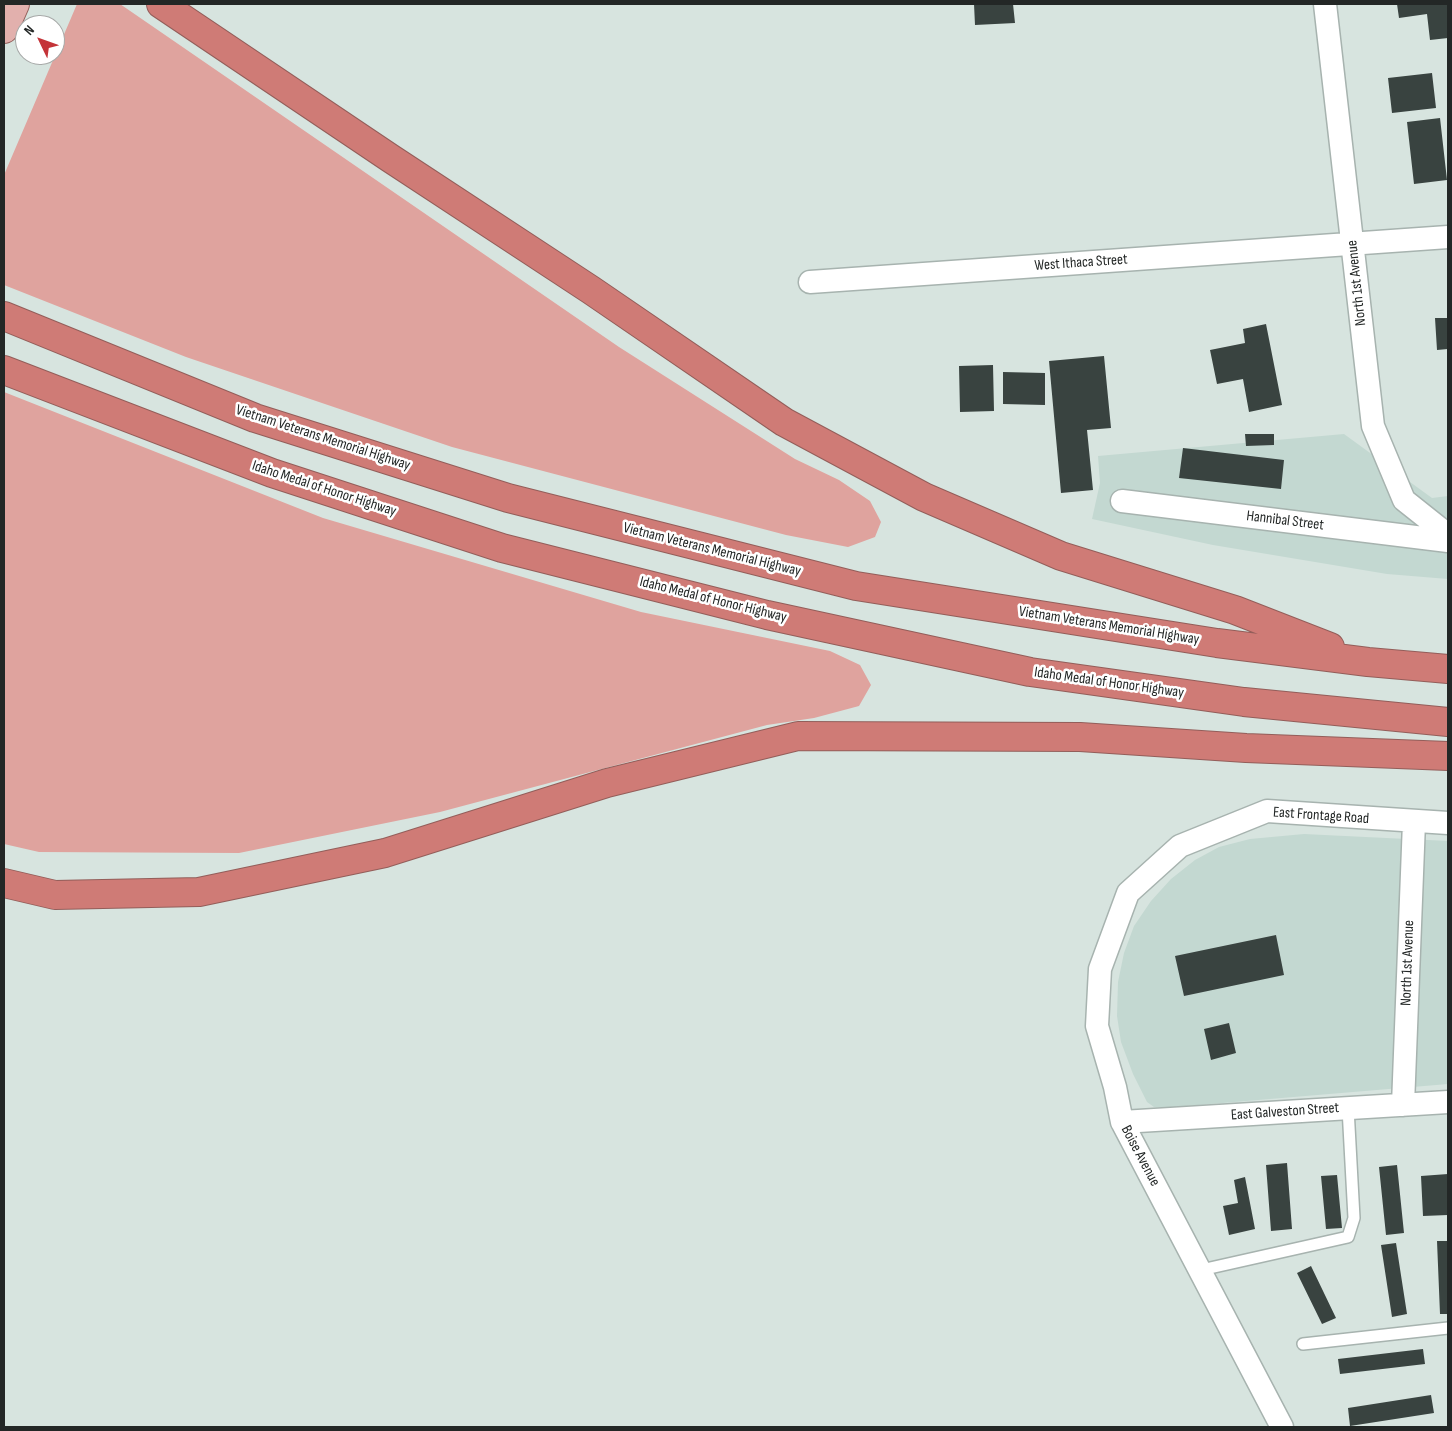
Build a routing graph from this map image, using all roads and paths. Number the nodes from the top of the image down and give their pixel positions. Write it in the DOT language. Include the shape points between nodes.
graph roads {
  1 [pos="16,4"];
  2 [pos="161,4"];
  3 [pos="1325,4"];
  4 [pos="4,29"];
  5 [pos="1448,236"];
  6 [pos="1352,245"];
  7 [pos="810,282"];
  8 [pos="4,316"];
  9 [pos="4,370"];
  10 [pos="1122,501"];
  11 [pos="1448,535"];
  12 [pos="1448,541"];
  13 [pos="1368,662"];
  14 [pos="1448,669"];
  15 [pos="1448,722"];
  16 [pos="1448,756"];
  17 [pos="1414,822"];
  18 [pos="1448,823"];
  19 [pos="1151,873"];
  20 [pos="4,884"];
  21 [pos="1448,1102"];
  22 [pos="1403,1105"];
  23 [pos="1348,1108"];
  24 [pos="1122,1122"];
  25 [pos="1201,1270"];
  26 [pos="1448,1328"];
  27 [pos="1303,1344"];
  28 [pos="1282,1427"];
  1 -- 4 [label="main road"];
  2 -- 13 [label="highway" via="784,422 924,497 1062,556 1235,610"];
  3 -- 6 [label="street, North 1st Avenue"];
  5 -- 6 [label="street, West Ithaca Street"];
  6 -- 7 [label="street, West Ithaca Street"];
  6 -- 11 [label="street, North 1st Avenue" via="1373,426 1404,500"];
  8 -- 13 [label="highway, Vietnam Veterans Memorial Highway" via="255,418 537,505 856,586 1218,643"];
  9 -- 15 [label="highway, Idaho Medal of Honor Highway" via="272,474 484,542 767,614 1030,672 1244,702"];
  10 -- 12 [label="street, Hannibal Street"];
  13 -- 14 [label="highway, Vietnam Veterans Memorial Highway"];
  16 -- 20 [label="highway" via="1080,737 798,736 607,783 385,853 199,892 55,895"];
  17 -- 18 [label="street, East Frontage Road"];
  17 -- 19 [label="street, East Frontage Road" via="1268,811 1180,846"];
  17 -- 22 [label="street, North 1st Avenue"];
  19 -- 24 [label="street, Boise Avenue" via="1128,893 1100,969 1098,1026"];
  21 -- 22 [label="street, East Galveston Street"];
  22 -- 23 [label="street, East Galveston Street"];
  23 -- 24 [label="street, East Galveston Street"];
  23 -- 25 [label="lane" via="1354,1218 1348,1237"];
  24 -- 25 [label="street, Boise Avenue"];
  25 -- 28 [label="street, Boise Avenue"];
  26 -- 27 [label="lane"];
}
